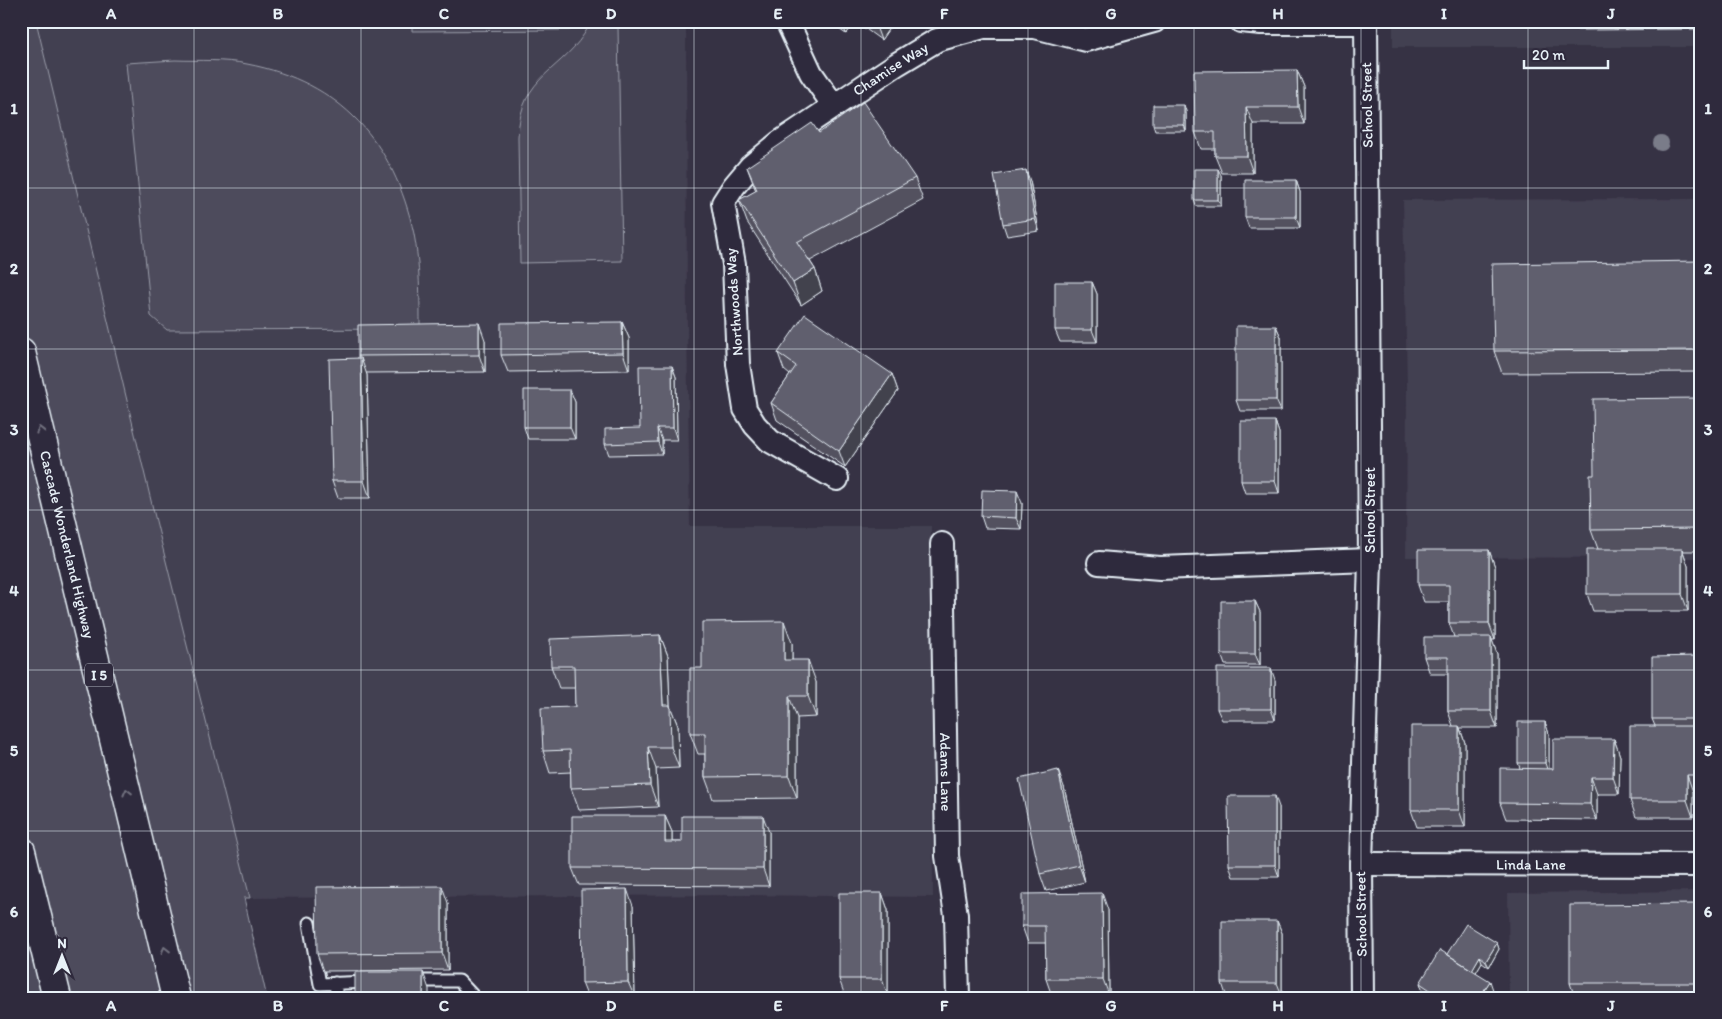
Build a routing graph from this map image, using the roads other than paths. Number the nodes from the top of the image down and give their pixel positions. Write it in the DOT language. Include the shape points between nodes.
graph roads {
  1 [pos="788,21"];
  2 [pos="1154,21"];
  3 [pos="1241,21"];
  4 [pos="1366,22"];
  5 [pos="834,106"];
  6 [pos="21,352"];
  7 [pos="837,479"];
  8 [pos="942,544"];
  9 [pos="1370,560"];
  10 [pos="1099,563"];
  11 [pos="21,851"];
  12 [pos="1361,864"];
  13 [pos="1701,865"];
  14 [pos="309,923"];
  15 [pos="383,982"];
  16 [pos="402,982"];
  17 [pos="335,983"];
  18 [pos="57,998"];
  19 [pos="176,998"];
  20 [pos="337,998"];
  21 [pos="476,998"];
  22 [pos="958,998"];
  23 [pos="1362,998"];
  1 -- 5 [label="street" via="811,73"];
  2 -- 5 [label="street, Chamise Way" via="1086,40 1035,28 984,26 937,40"];
  3 -- 4 [label="street"];
  4 -- 9 [label="street, School Street"];
  5 -- 7 [label="street, Northwoods Way" via="780,142 750,167 723,202 734,264 738,364 745,409 770,441"];
  19 -- 6 [label="highway, Cascade Wonderland Highway / I 5, one-way"];
  8 -- 22 [label="street, Adams Lane" via="948,856 956,915"];
  9 -- 10 [label="street" via="1160,568"];
  9 -- 12 [label="street, School Street"];
  11 -- 18 [label="highway"];
  12 -- 13 [label="street, Linda Lane"];
  12 -- 23 [label="street, School Street"];
  14 -- 17 [label="lane" via="320,984"];
  15 -- 17 [label="lane"];
  16 -- 21 [label="lane" via="459,980"];
  17 -- 20 [label="lane"];
}
